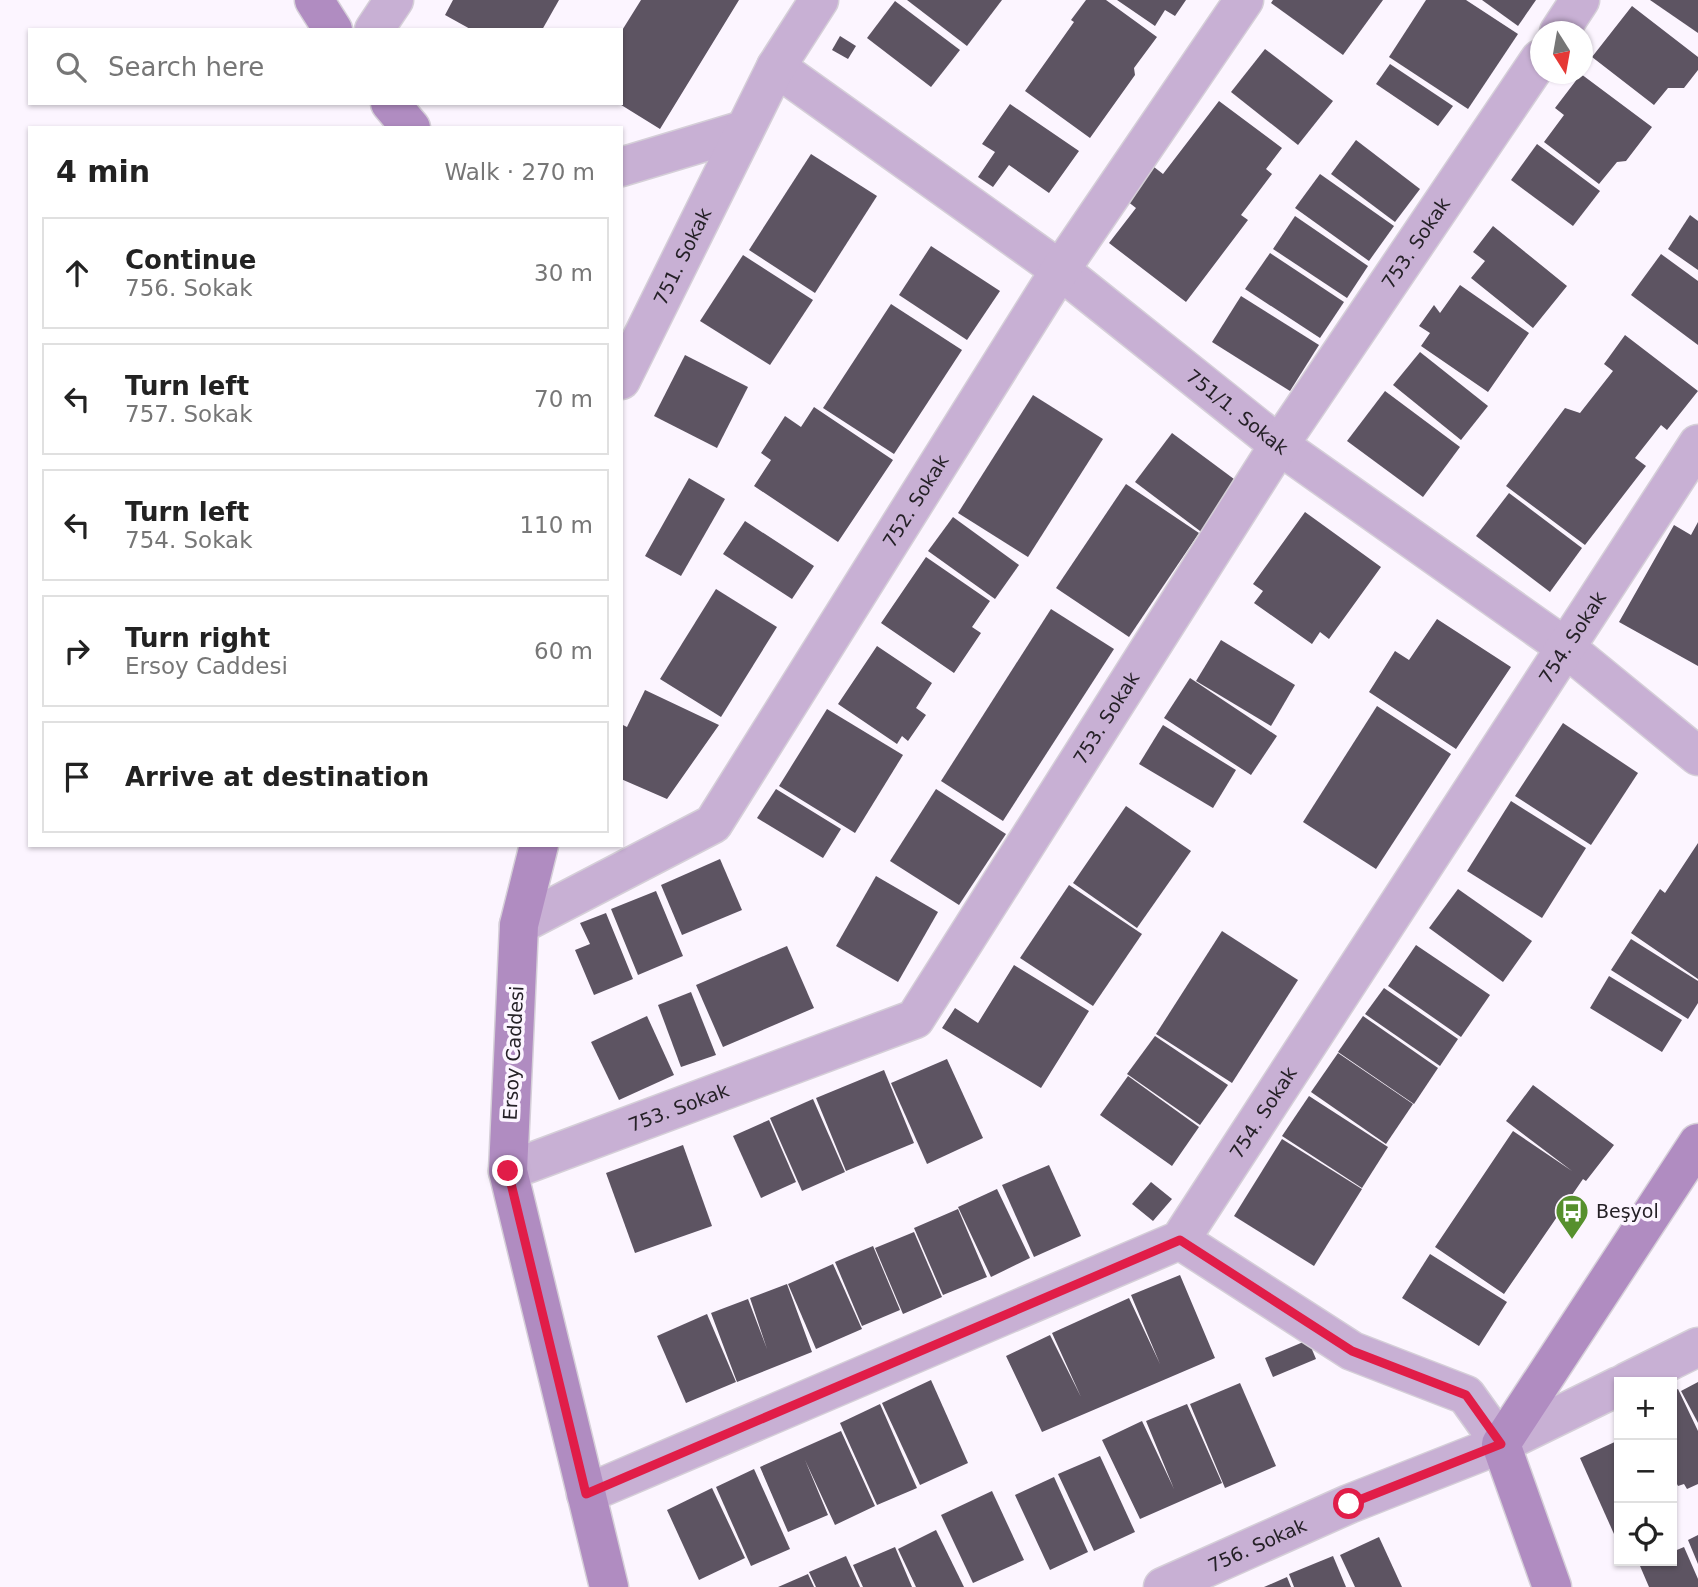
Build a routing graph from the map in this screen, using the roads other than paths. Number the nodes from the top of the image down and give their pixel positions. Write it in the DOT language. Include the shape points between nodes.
graph roads {
  1 [pos="314,0"];
  2 [pos="394,0"];
  3 [pos="819,0"];
  4 [pos="1244,0"];
  5 [pos="1580,0"];
  6 [pos="1566,21"];
  7 [pos="332,28"];
  8 [pos="375,28"];
  9 [pos="776,67"];
  10 [pos="1530,75"];
  11 [pos="392,105"];
  12 [pos="409,126"];
  13 [pos="744,130"];
  14 [pos="623,166"];
  15 [pos="1060,270"];
  16 [pos="623,376"];
  17 [pos="1279,444"];
  18 [pos="1698,444"];
  19 [pos="1565,647"];
  20 [pos="1698,756"];
  21 [pos="538,847"];
  22 [pos="519,925"];
  23 [pos="1698,1143"];
  24 [pos="508,1171"];
  25 [pos="1180,1240"];
  26 [pos="1698,1347"];
  27 [pos="1637,1377"];
  28 [pos="1614,1388"];
  29 [pos="1501,1444"];
  30 [pos="586,1494"];
  31 [pos="609,1587"];
  32 [pos="1163,1587"];
  33 [pos="1552,1587"];
  1 -- 7 [label="main road"];
  2 -- 8 [label="street"];
  3 -- 9 [label="street, 751. Sokak"];
  4 -- 15 [label="street, 752. Sokak"];
  5 -- 6 [label="street"];
  9 -- 13 [label="street, 751. Sokak"];
  9 -- 15 [label="street, 751/1. Sokak"];
  10 -- 17 [label="street, 753. Sokak"];
  11 -- 12 [label="main road"];
  13 -- 14 [label="street"];
  13 -- 16 [label="street, 751. Sokak"];
  15 -- 17 [label="street, 751/1. Sokak"];
  15 -- 22 [label="street, 752. Sokak" via="713,824"];
  17 -- 19 [label="street, 751/1. Sokak"];
  17 -- 24 [label="street, 753. Sokak" via="915,1019"];
  18 -- 19 [label="street, 754. Sokak"];
  19 -- 20 [label="street, 751/1. Sokak"];
  19 -- 25 [label="street, 754. Sokak"];
  21 -- 22 [label="main road, Ersoy Caddesi"];
  22 -- 24 [label="main road, Ersoy Caddesi"];
  23 -- 29 [label="main road"];
  24 -- 30 [label="main road, Ersoy Caddesi"];
  25 -- 29 [label="street" via="1352,1351 1466,1395"];
  25 -- 30 [label="street"];
  26 -- 27 [label="street"];
  28 -- 29 [label="street, 756. Sokak"];
  29 -- 32 [label="street, 756. Sokak" via="1349,1504"];
  29 -- 33 [label="main road"];
  30 -- 31 [label="main road, Ersoy Caddesi"];
}
